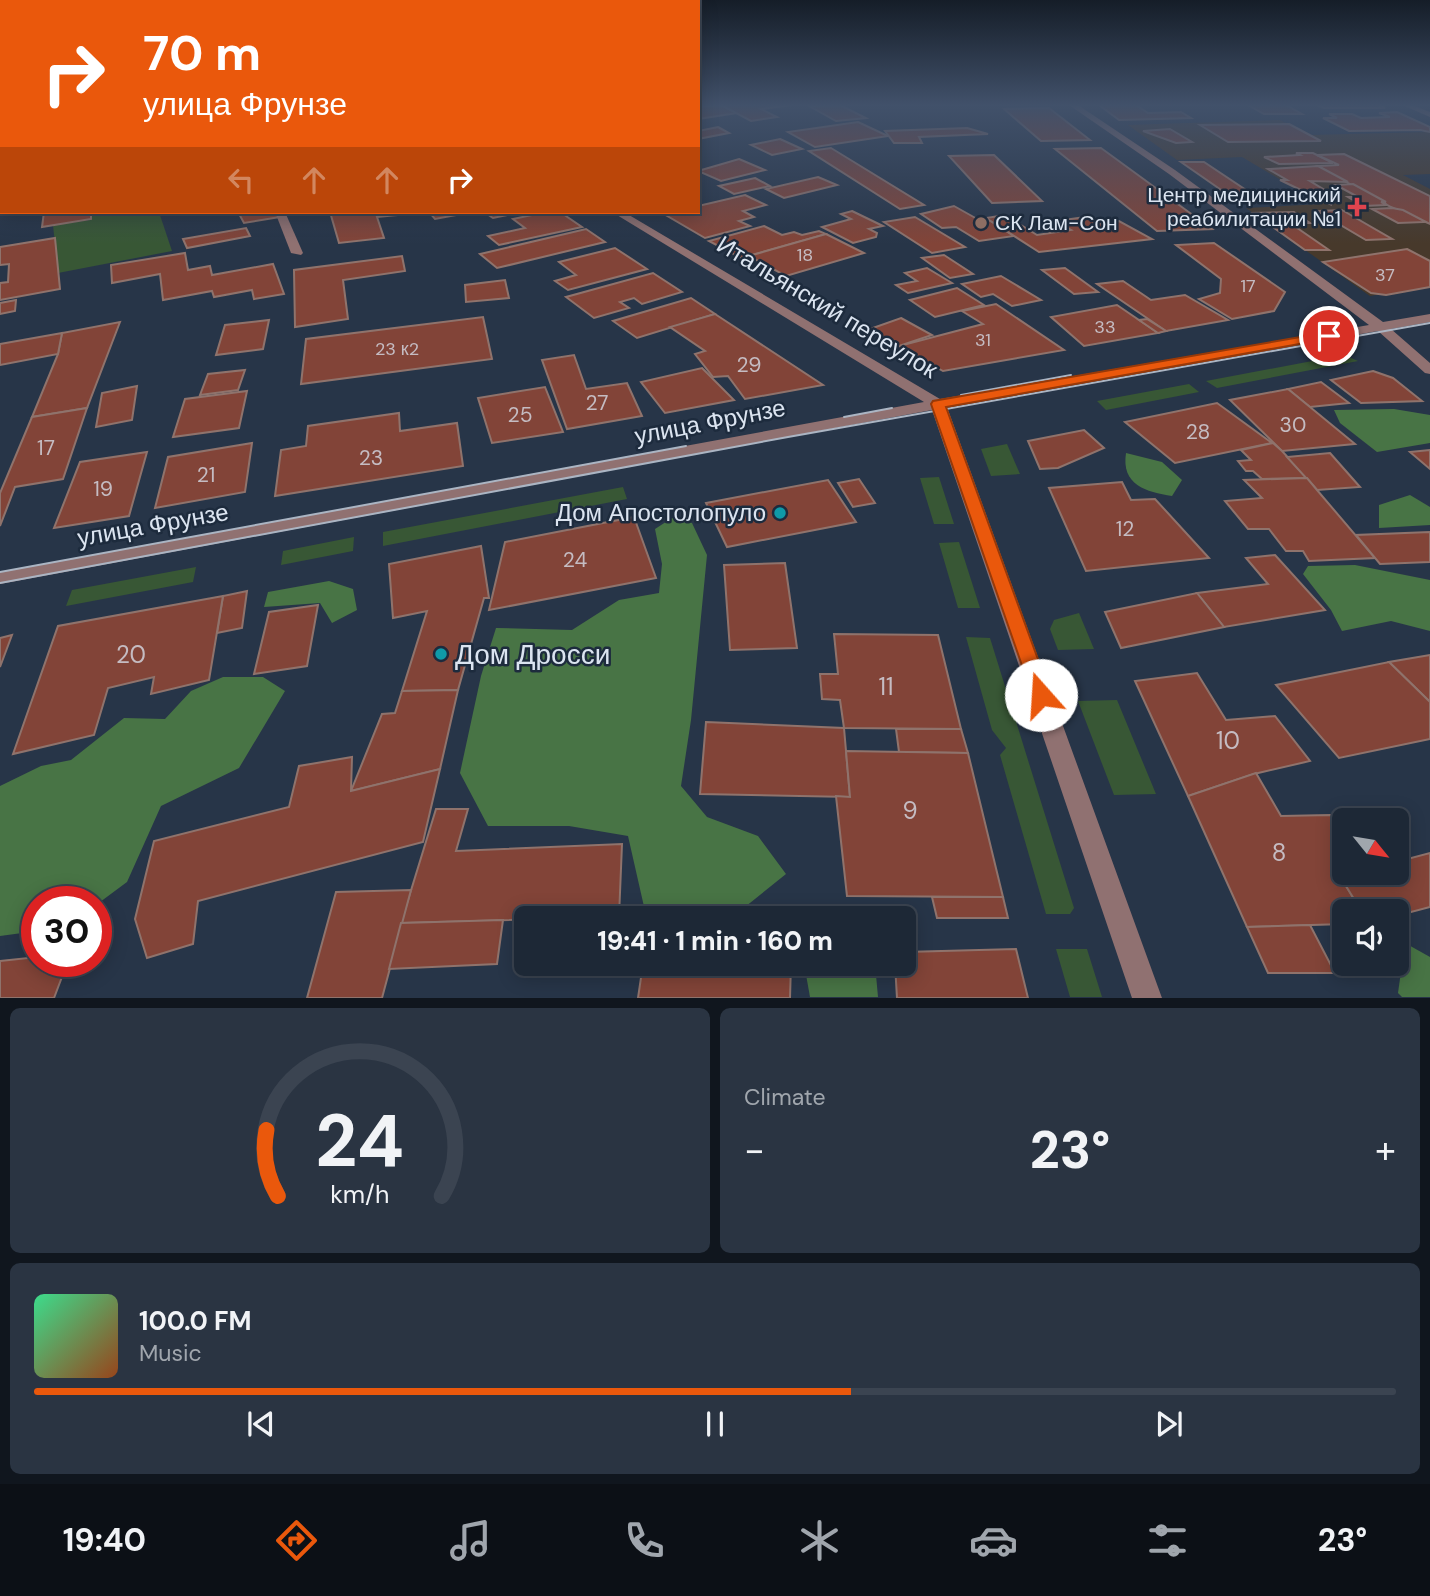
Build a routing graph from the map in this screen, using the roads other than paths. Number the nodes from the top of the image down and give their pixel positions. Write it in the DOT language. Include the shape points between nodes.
graph roads {
  1 [pos="1142,152"];
  2 [pos="281,214"];
  3 [pos="620,214"];
  4 [pos="296,253"];
  5 [pos="1430,318"];
  6 [pos="1381,327"];
  7 [pos="1430,370"];
  8 [pos="938,404"];
  9 [pos="0,578"];
  10 [pos="1147,998"];
  1 -- 6 [label="street"];
  2 -- 4 [label="street"];
  3 -- 8 [label="street, Итальянский переулок"];
  5 -- 6 [label="street, улица Фрунзе"];
  6 -- 7 [label="street"];
  6 -- 8 [label="street, улица Фрунзе"];
  8 -- 9 [label="street, улица Фрунзе"];
  8 -- 10 [label="street, Итальянский переулок"];
}
